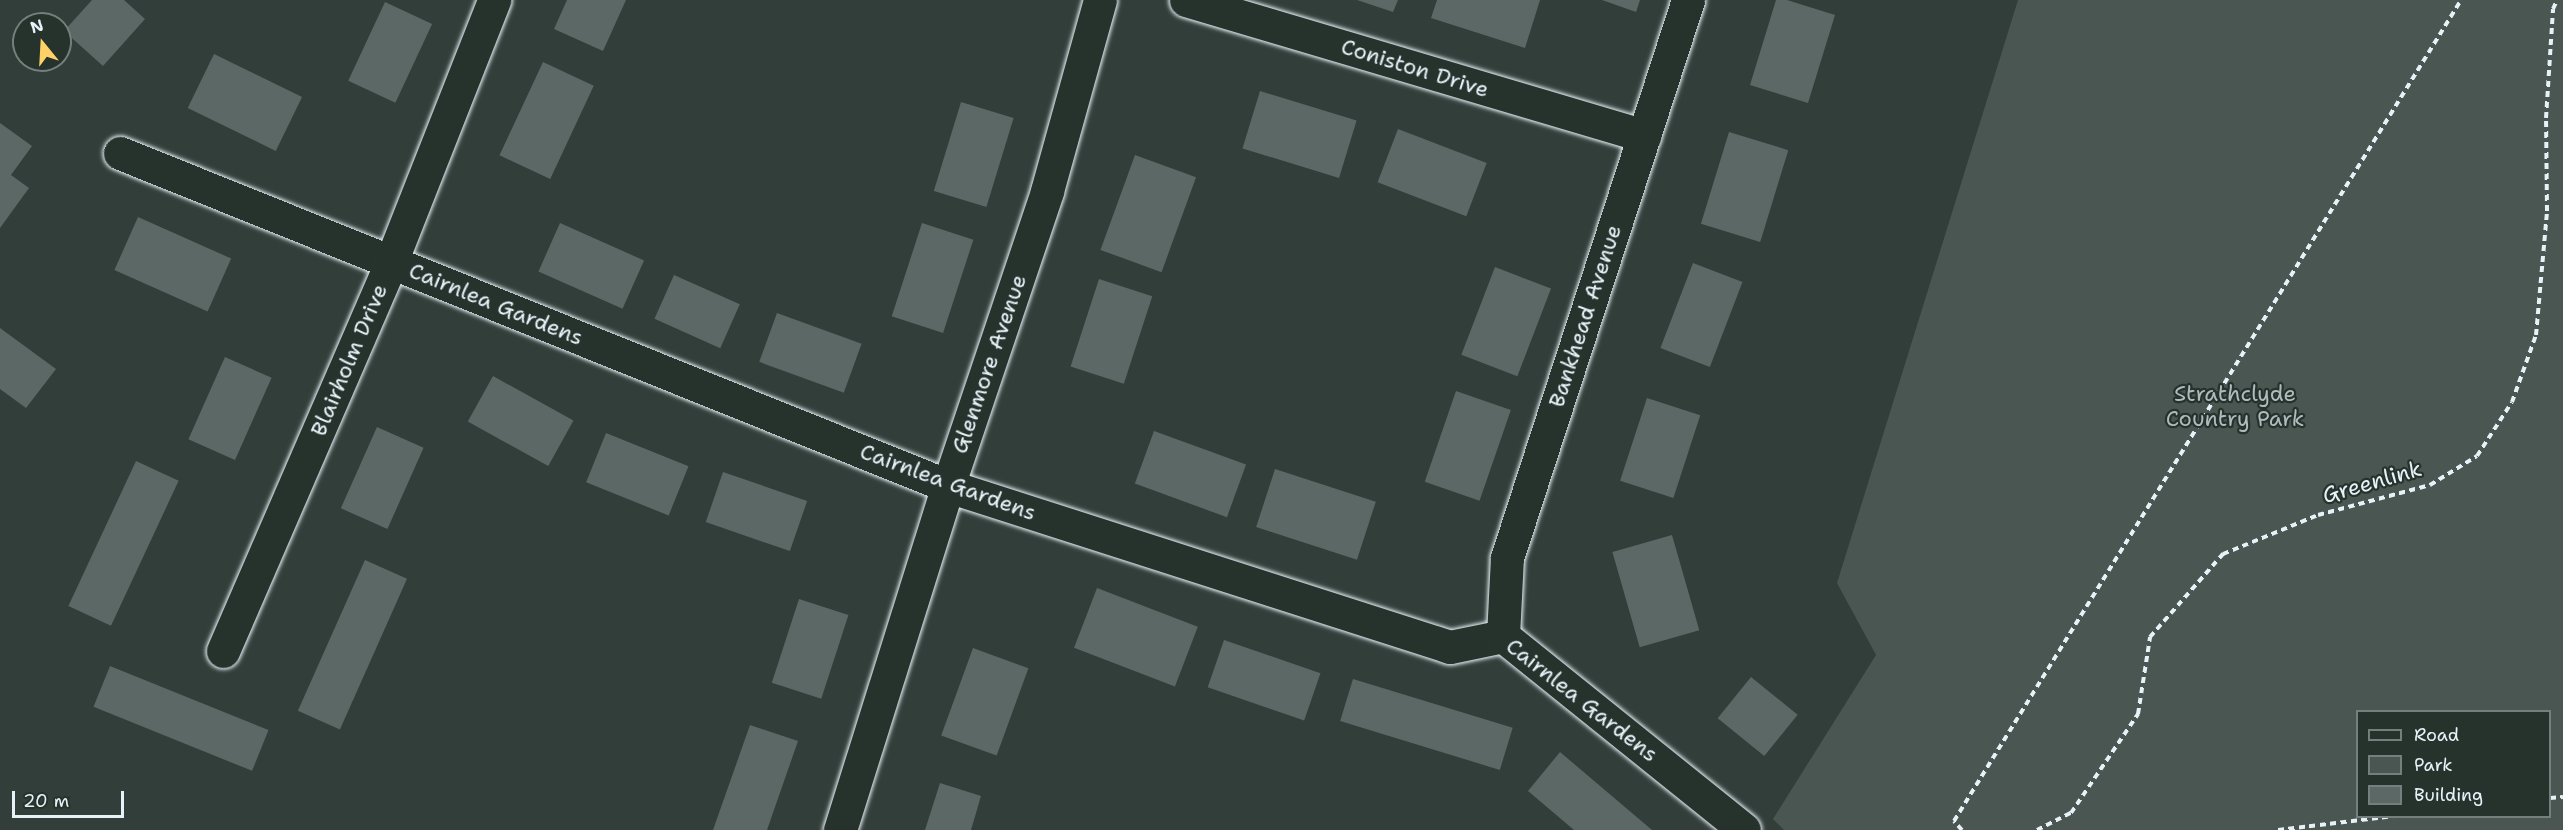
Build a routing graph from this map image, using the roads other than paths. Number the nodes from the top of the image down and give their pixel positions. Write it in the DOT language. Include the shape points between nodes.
graph roads {
  1 [pos="494,0"];
  2 [pos="1100,0"];
  3 [pos="1186,0"];
  4 [pos="1688,0"];
  5 [pos="1644,136"];
  6 [pos="120,153"];
  7 [pos="391,262"];
  8 [pos="948,486"];
  9 [pos="1503,636"];
  10 [pos="223,651"];
  11 [pos="840,830"];
  12 [pos="1744,830"];
  1 -- 7 [label="street, Blairholm Drive"];
  2 -- 8 [label="street, Glenmore Avenue" via="1047,191"];
  3 -- 5 [label="street, Coniston Drive"];
  4 -- 5 [label="street, Bankhead Avenue"];
  5 -- 9 [label="street, Bankhead Avenue" via="1507,558"];
  6 -- 7 [label="street, Cairnlea Gardens"];
  7 -- 8 [label="street, Cairnlea Gardens"];
  7 -- 10 [label="street, Blairholm Drive"];
  8 -- 9 [label="street, Cairnlea Gardens" via="1450,647"];
  8 -- 11 [label="street, Glenmore Avenue"];
  9 -- 12 [label="street, Cairnlea Gardens"];
}
